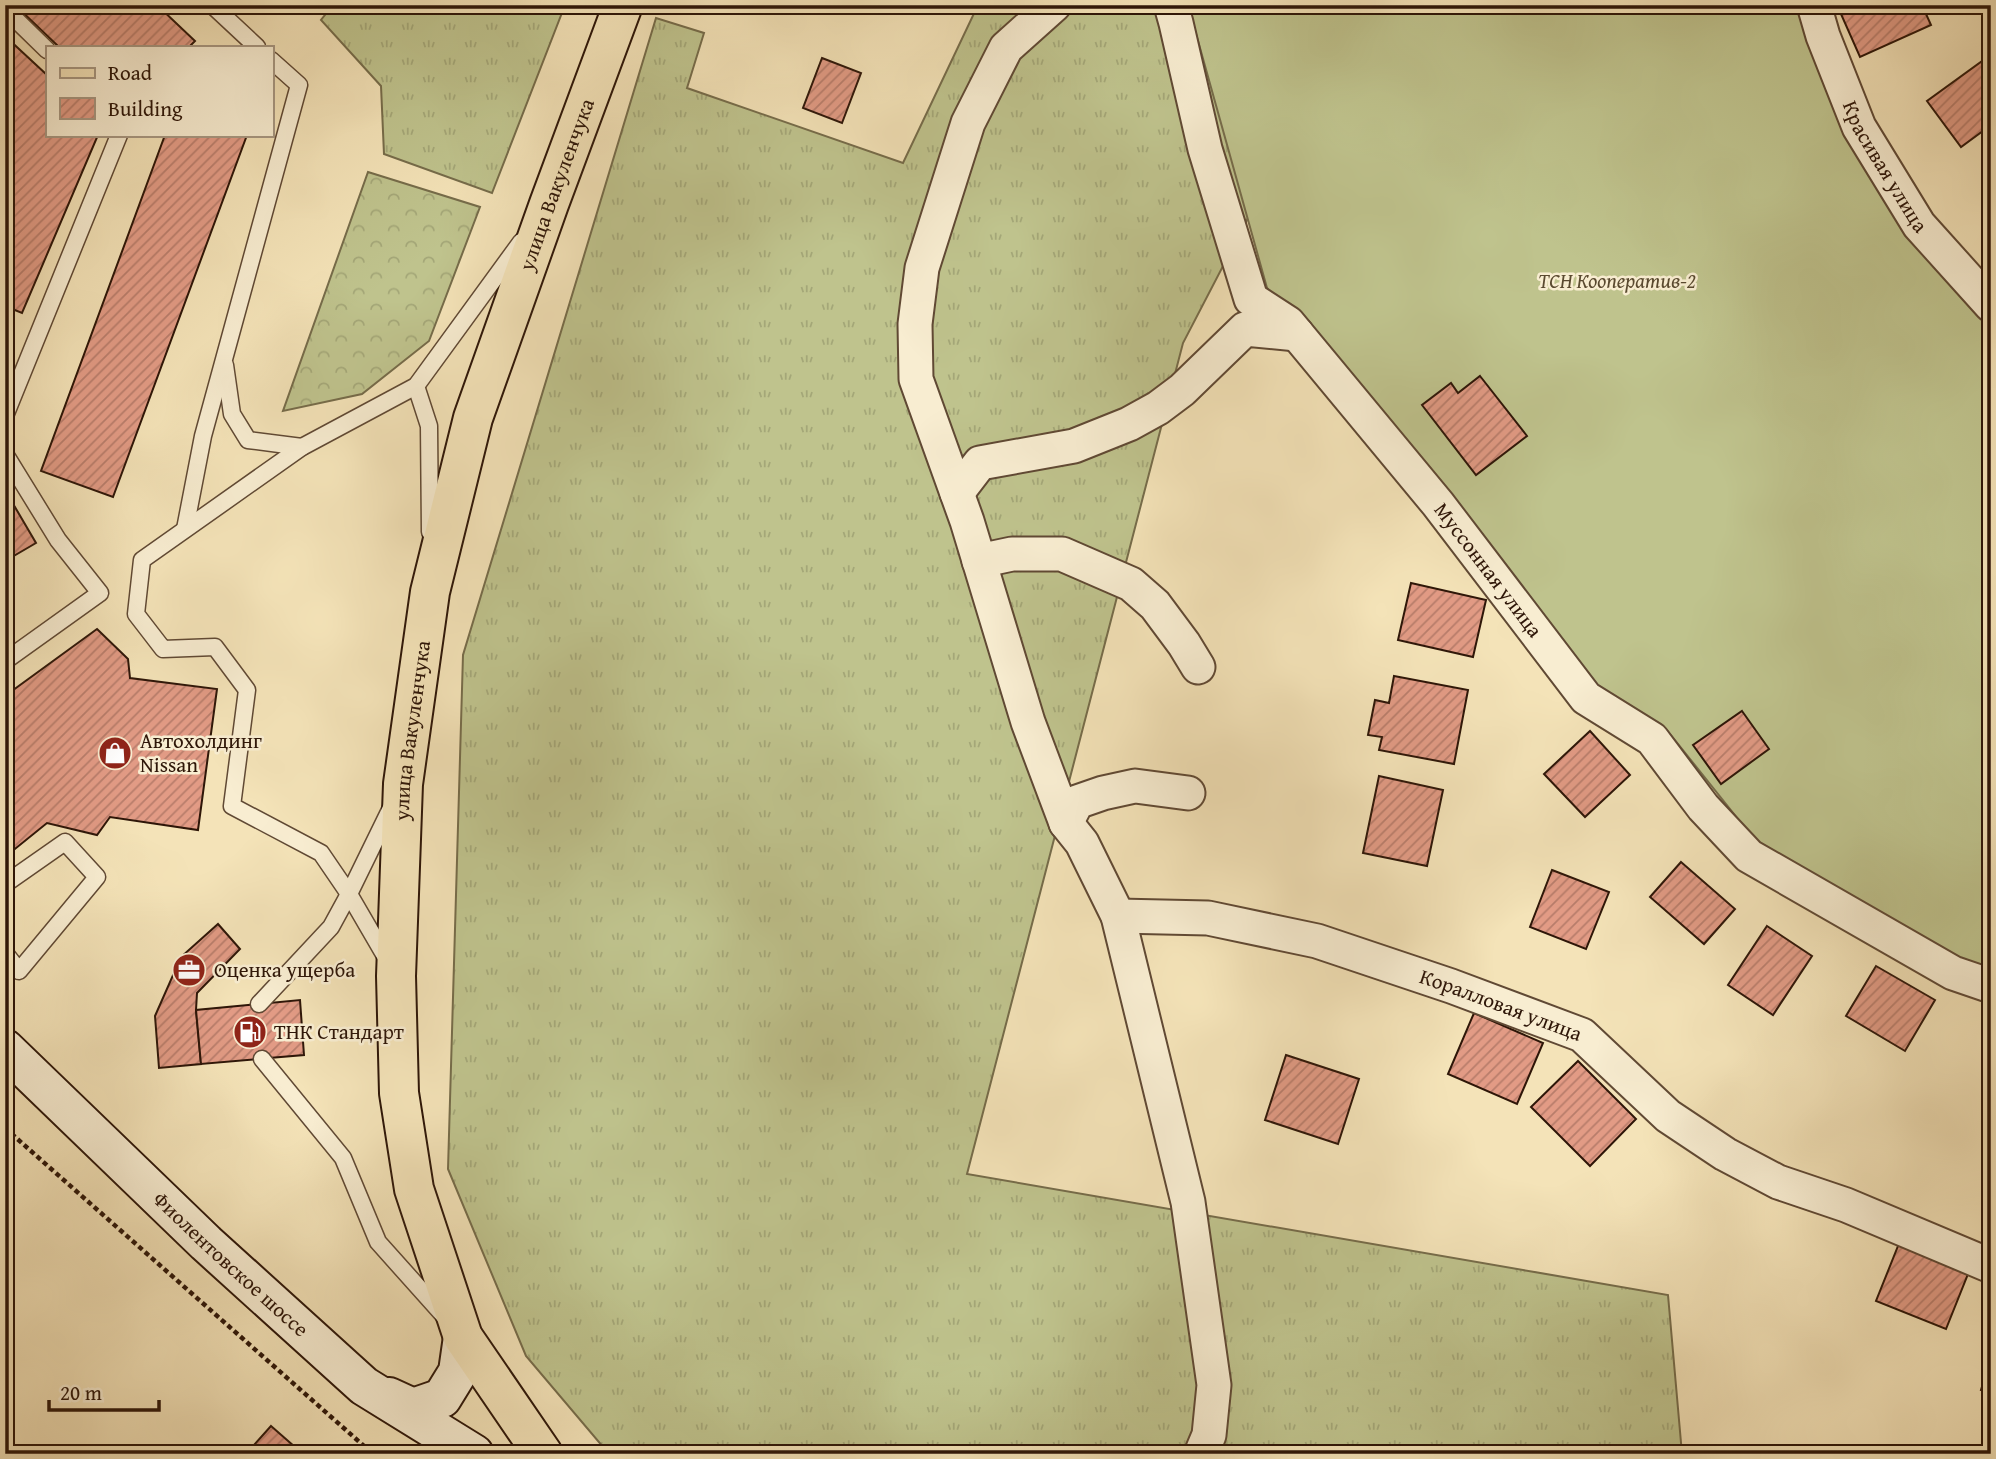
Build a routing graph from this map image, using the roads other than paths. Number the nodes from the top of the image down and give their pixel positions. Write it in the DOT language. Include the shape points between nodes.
graph roads {
  1 [pos="212,5"];
  2 [pos="622,5"];
  3 [pos="1054,5"];
  4 [pos="1171,5"];
  5 [pos="1814,5"];
  6 [pos="5,9"];
  7 [pos="256,46"];
  8 [pos="46,49"];
  9 [pos="273,62"];
  10 [pos="119,136"];
  11 [pos="549,204"];
  12 [pos="1991,305"];
  13 [pos="1297,334"];
  14 [pos="224,359"];
  15 [pos="416,386"];
  16 [pos="5,416"];
  17 [pos="302,447"];
  18 [pos="5,454"];
  19 [pos="957,493"];
  20 [pos="185,529"];
  21 [pos="979,561"];
  22 [pos="430,592"];
  23 [pos="5,661"];
  24 [pos="1198,667"];
  25 [pos="403,784"];
  26 [pos="1188,793"];
  27 [pos="1074,833"];
  28 [pos="5,884"];
  29 [pos="349,894"];
  30 [pos="1118,916"];
  31 [pos="5,953"];
  32 [pos="396,975"];
  33 [pos="1991,986"];
  34 [pos="258,1004"];
  35 [pos="5,1049"];
  36 [pos="262,1059"];
  37 [pos="1991,1266"];
  38 [pos="463,1337"];
  39 [pos="365,1386"];
  40 [pos="474,1454"];
  41 [pos="543,1454"];
  42 [pos="1201,1454"];
  1 -- 7 [label="lane"];
  2 -- 11 [label="main road, улица Вакуленчука"];
  3 -- 19 [label="street" via="1006,48 999,60 968,123 922,268 915,324 916,379"];
  4 -- 13 [label="street, Муссонная улица" via="1205,149 1251,299"];
  5 -- 12 [label="street, Красивая улица" via="1859,127 1919,225"];
  6 -- 8 [label="lane"];
  9 -- 14 [label="lane" via="299,85"];
  10 -- 16 [label="lane"];
  11 -- 15 [label="lane"];
  11 -- 22 [label="main road, улица Вакуленчука" via="473,418"];
  13 -- 19 [label="street" via="1245,329 1158,408 1074,446 980,463"];
  13 -- 33 [label="street, Муссонная улица" via="1430,494 1586,698 1652,739 1703,807 1749,856 1953,973"];
  14 -- 17 [label="lane" via="232,414 248,440"];
  14 -- 20 [label="lane"];
  15 -- 17 [label="lane"];
  15 -- 22 [label="lane" via="429,426"];
  17 -- 20 [label="lane"];
  18 -- 23 [label="lane" via="58,540 100,593"];
  19 -- 21 [label="street"];
  20 -- 29 [label="lane" via="142,560 136,614 163,649 215,647 247,690 232,806 321,853"];
  21 -- 24 [label="street" via="1012,554 1062,554 1131,584 1155,605"];
  21 -- 27 [label="street" via="1028,722"];
  22 -- 25 [label="main road, улица Вакуленчука"];
  25 -- 29 [label="lane"];
  25 -- 32 [label="main road, улица Вакуленчука"];
  26 -- 27 [label="street" via="1135,786 1077,802"];
  27 -- 30 [label="street"];
  28 -- 31 [label="lane" via="65,842 97,877 19,971"];
  29 -- 32 [label="lane"];
  29 -- 34 [label="lane" via="331,927"];
  30 -- 37 [label="street, Коралловая улица" via="1208,918 1317,941 1582,1035 1668,1116 1725,1154 1778,1182 1846,1205"];
  30 -- 42 [label="street" via="1188,1202 1214,1385 1209,1435"];
  32 -- 38 [label="main road, улица Вакуленчука" via="399,1093 414,1189"];
  35 -- 39 [label="main road, Фиолентовское шоссе" via="206,1242"];
  36 -- 38 [label="lane" via="343,1158 378,1242"];
  38 -- 39 [label="main road" via="458,1372 442,1398 413,1408"];
  38 -- 41 [label="main road, улица Вакуленчука"];
  39 -- 40 [label="main road, Фиолентовское шоссе"];
}
